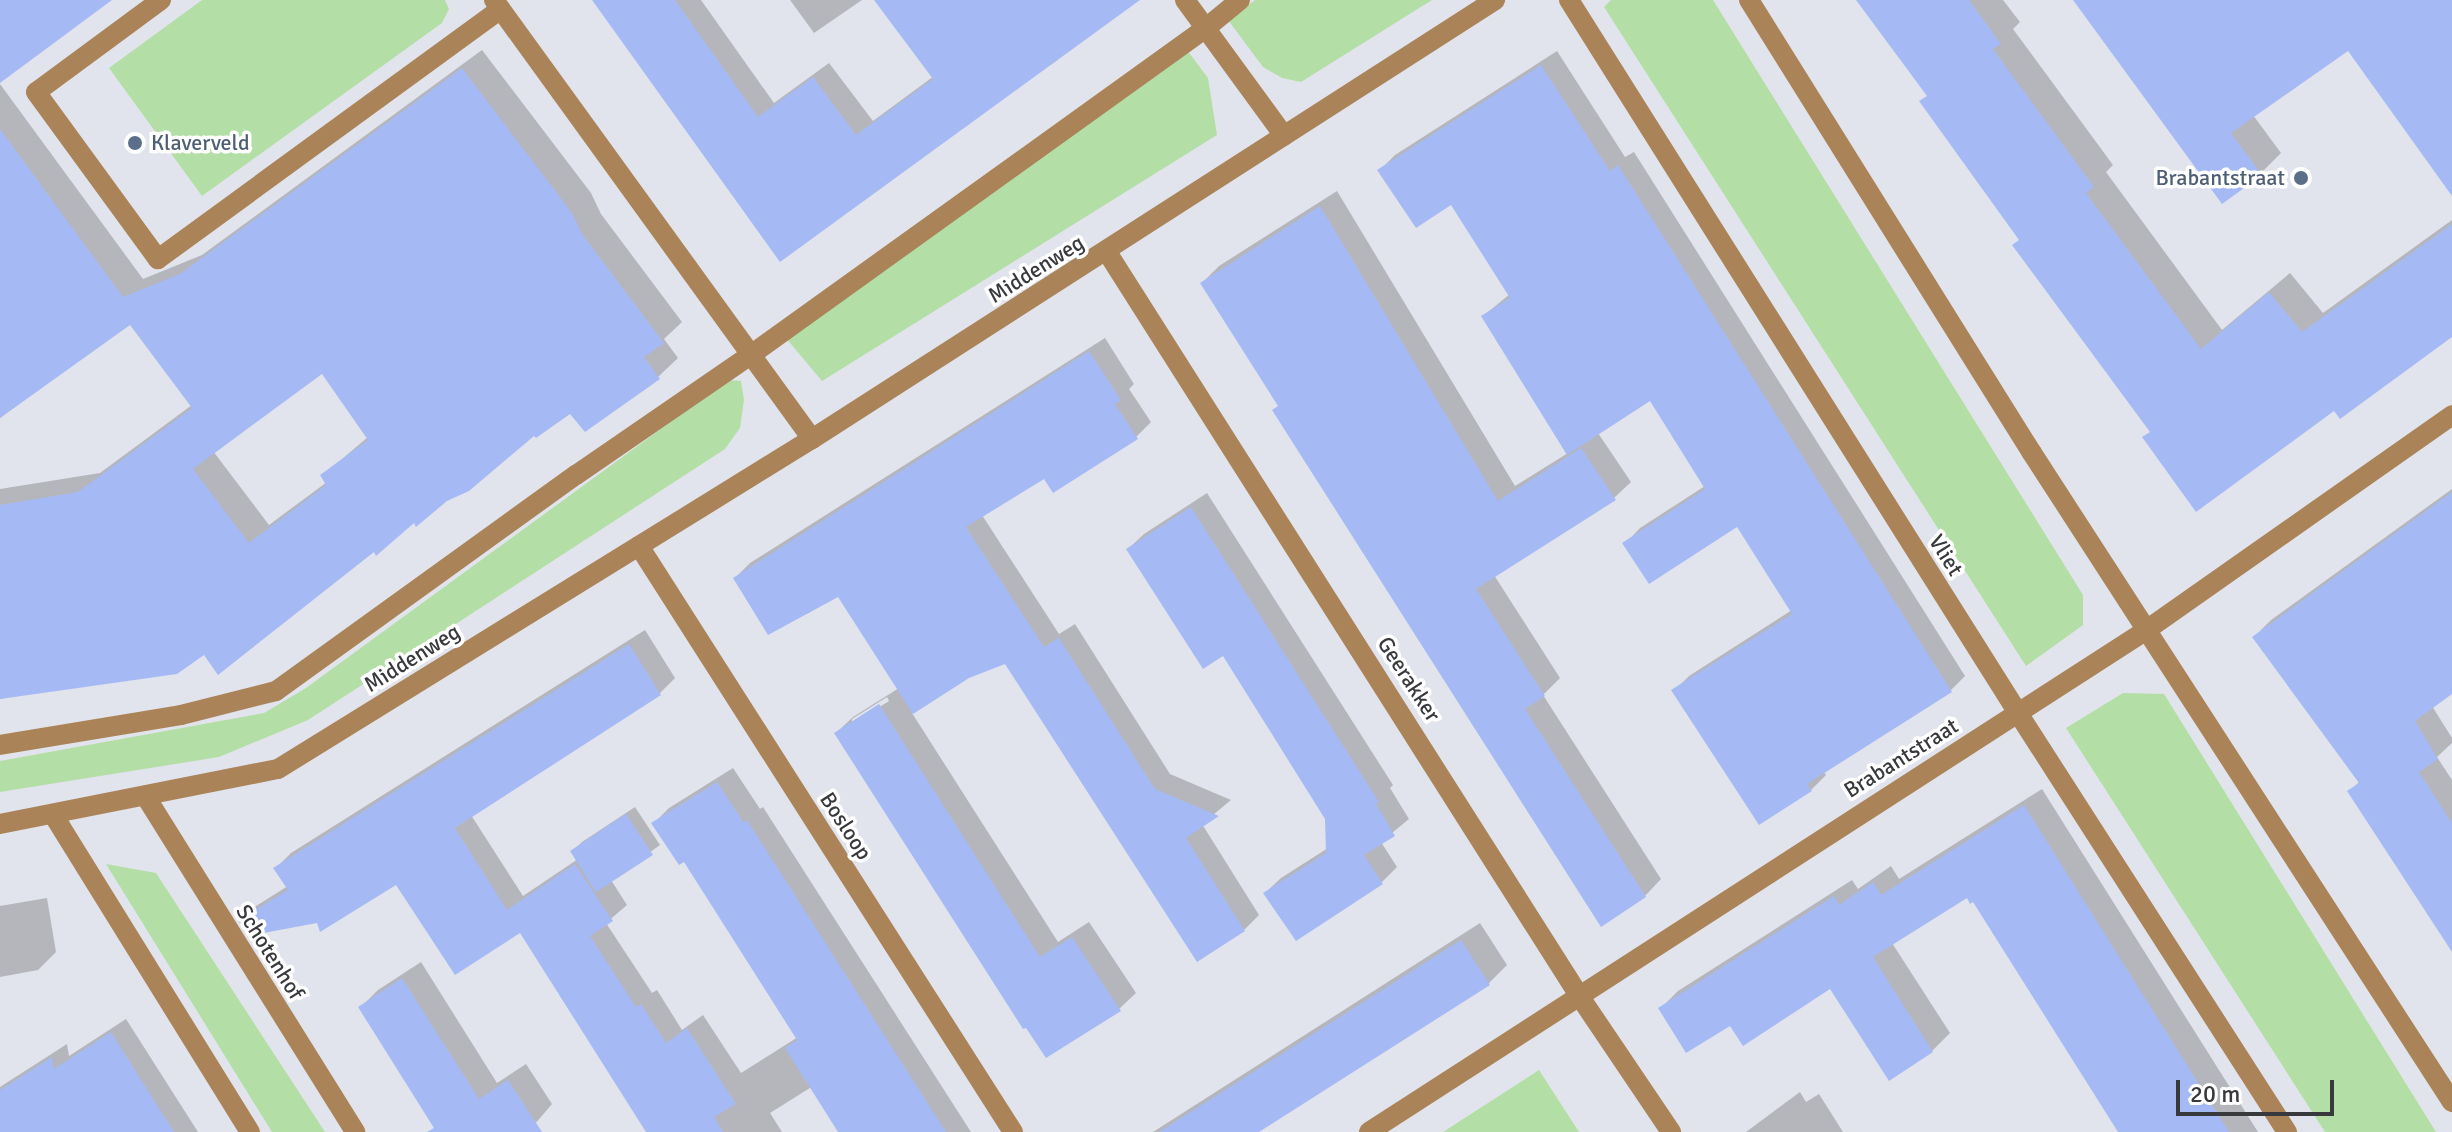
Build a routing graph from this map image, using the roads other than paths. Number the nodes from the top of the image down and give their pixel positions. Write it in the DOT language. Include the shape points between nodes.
graph roads {
  1 [pos="161,0"];
  2 [pos="1185,0"];
  3 [pos="1240,0"];
  4 [pos="1495,0"];
  5 [pos="1569,0"];
  6 [pos="1749,0"];
  7 [pos="497,5"];
  8 [pos="1206,28"];
  9 [pos="1284,136"];
  10 [pos="1107,252"];
  11 [pos="752,354"];
  12 [pos="2452,415"];
  13 [pos="812,439"];
  14 [pos="639,546"];
  15 [pos="2145,631"];
  16 [pos="2018,713"];
  17 [pos="0,745"];
  18 [pos="146,797"];
  19 [pos="54,816"];
  20 [pos="0,824"];
  21 [pos="1580,997"];
  22 [pos="2452,1102"];
  23 [pos="1662,1129"];
  24 [pos="250,1132"];
  25 [pos="355,1132"];
  26 [pos="1013,1132"];
  27 [pos="1369,1132"];
  28 [pos="2287,1132"];
  1 -- 7 [label="street" via="36,92 158,259"];
  2 -- 8 [label="street"];
  3 -- 8 [label="street"];
  4 -- 9 [label="street, Middenweg"];
  5 -- 16 [label="street, Vliet"];
  6 -- 15 [label="street"];
  7 -- 11 [label="street"];
  8 -- 9 [label="street"];
  8 -- 11 [label="street"];
  9 -- 10 [label="street, Middenweg"];
  10 -- 13 [label="street, Middenweg"];
  10 -- 21 [label="street, Geerakker"];
  11 -- 13 [label="street"];
  11 -- 17 [label="street" via="276,691 181,715"];
  12 -- 15 [label="street, Brabantstraat"];
  13 -- 14 [label="street, Middenweg"];
  14 -- 18 [label="street, Middenweg" via="278,769"];
  14 -- 26 [label="street, Bosloop"];
  15 -- 16 [label="street, Brabantstraat"];
  15 -- 22 [label="street"];
  16 -- 21 [label="street, Brabantstraat"];
  16 -- 28 [label="street, Vliet"];
  18 -- 19 [label="street, Middenweg"];
  18 -- 25 [label="street, Schotenhof"];
  19 -- 20 [label="street, Middenweg"];
  19 -- 24 [label="street"];
  21 -- 23 [label="street, Geerakker"];
  21 -- 27 [label="street, Brabantstraat"];
}
